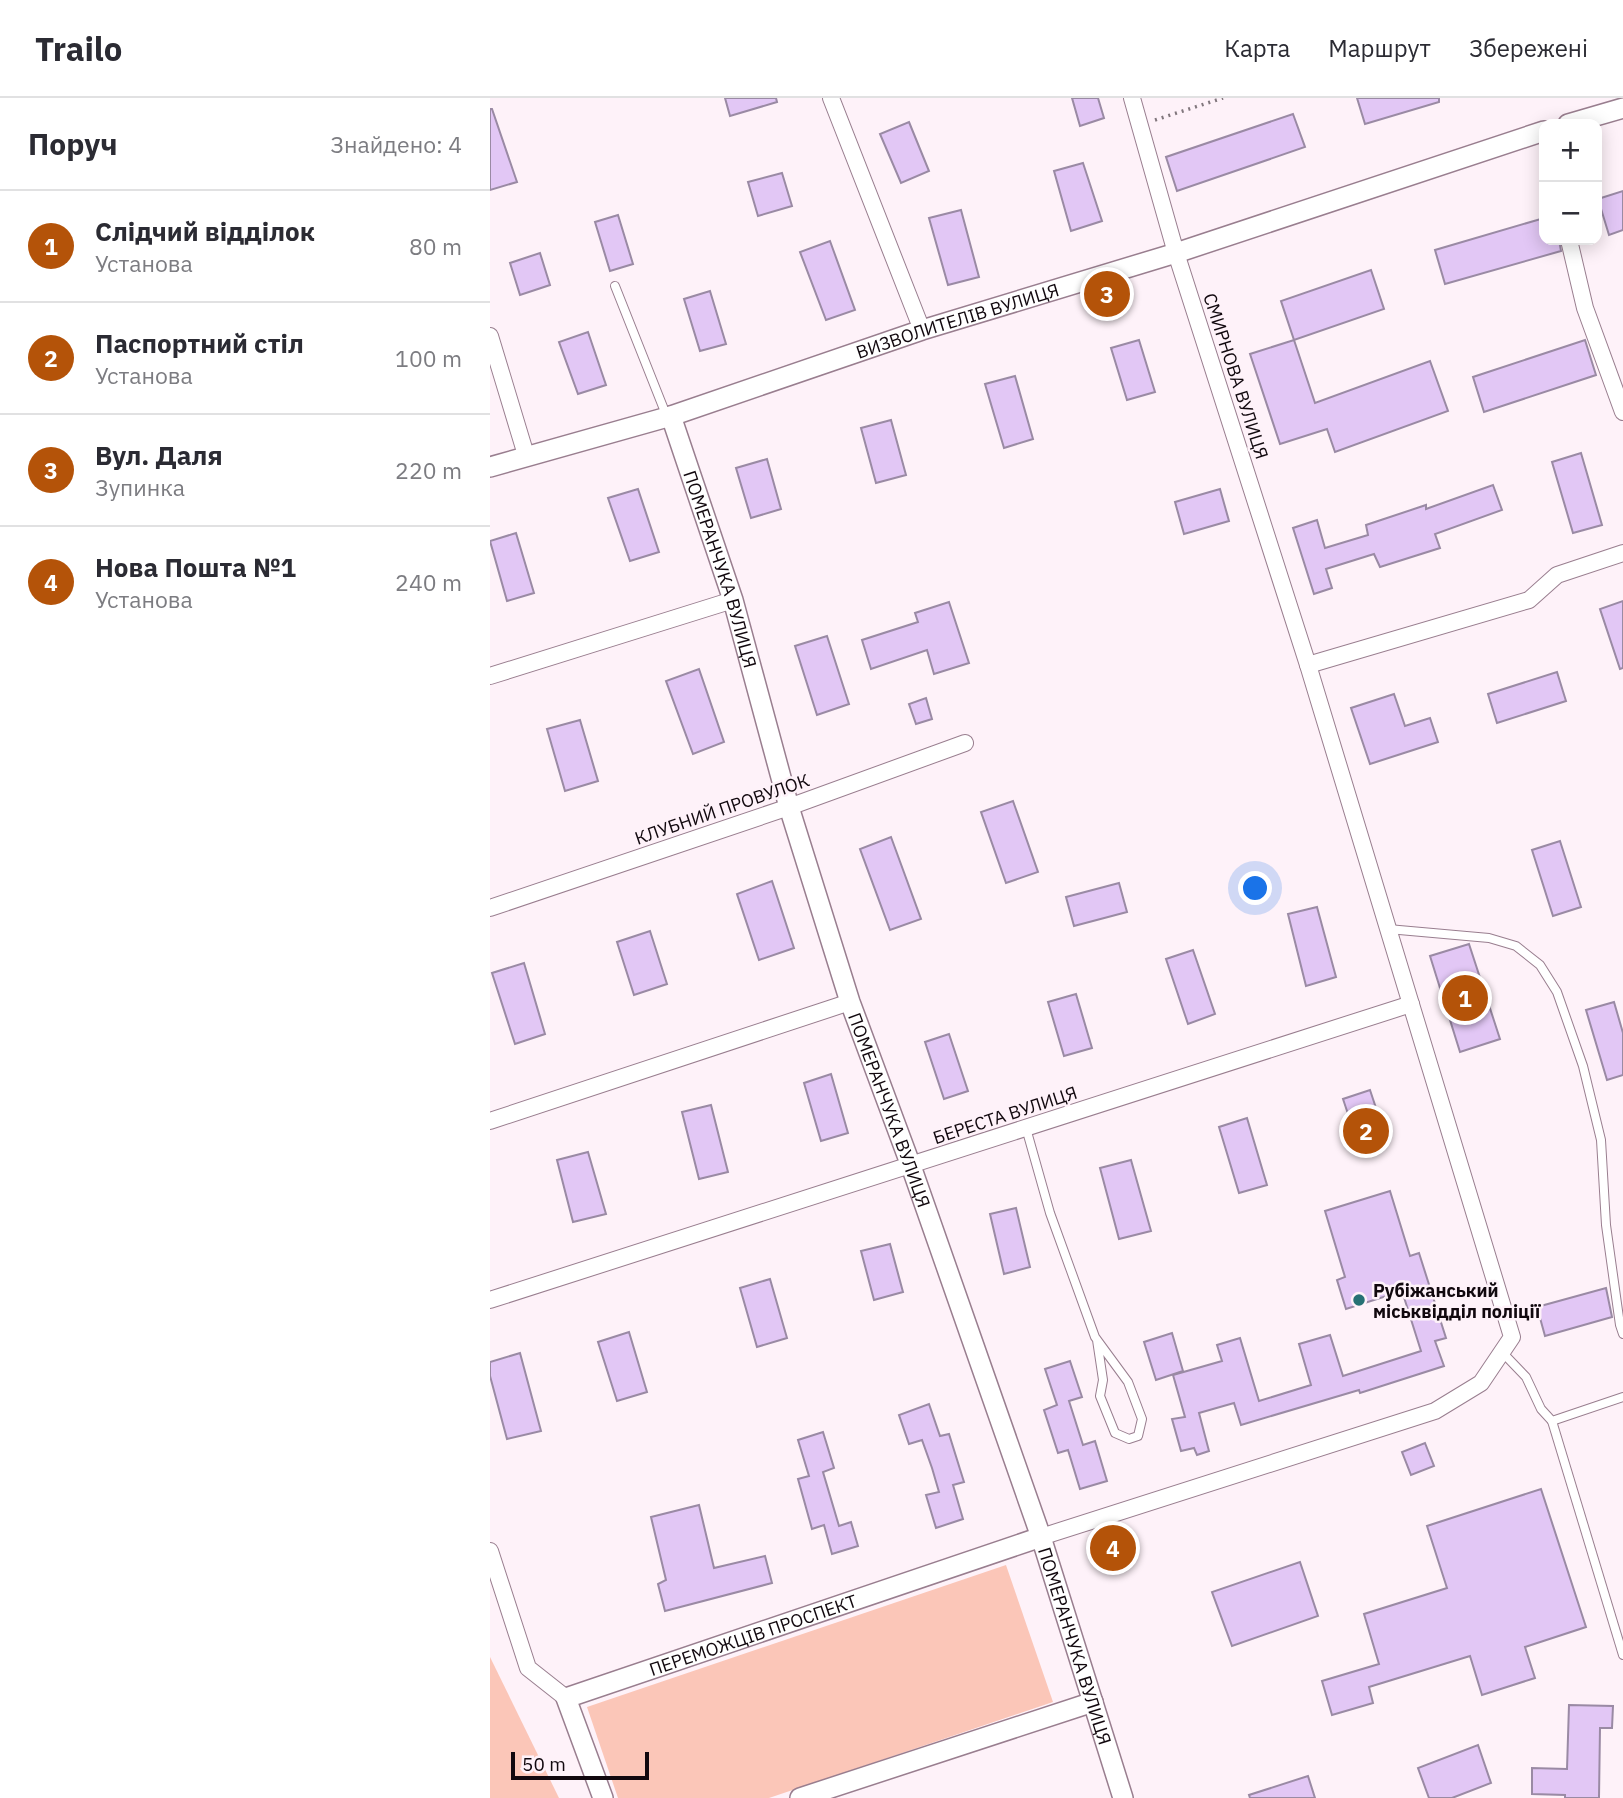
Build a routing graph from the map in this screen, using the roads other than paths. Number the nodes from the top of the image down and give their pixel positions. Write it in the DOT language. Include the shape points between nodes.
graph roads {
  1 [pos="831,98"];
  2 [pos="1132,98"];
  3 [pos="1623,108"];
  4 [pos="1585,119"];
  5 [pos="1539,133"];
  6 [pos="1570,245"];
  7 [pos="1176,253"];
  8 [pos="615,286"];
  9 [pos="922,330"];
  10 [pos="490,336"];
  11 [pos="1623,412"];
  12 [pos="669,416"];
  13 [pos="526,455"];
  14 [pos="490,467"];
  15 [pos="1623,554"];
  16 [pos="733,600"];
  17 [pos="1308,665"];
  18 [pos="490,676"];
  19 [pos="965,743"];
  20 [pos="789,807"];
  21 [pos="490,908"];
  22 [pos="1388,929"];
  23 [pos="850,1002"];
  24 [pos="1411,1004"];
  25 [pos="490,1121"];
  26 [pos="1027,1128"];
  27 [pos="911,1166"];
  28 [pos="490,1300"];
  29 [pos="1623,1334"];
  30 [pos="1097,1340"];
  31 [pos="1502,1352"];
  32 [pos="1623,1397"];
  33 [pos="1552,1421"];
  34 [pos="1041,1537"];
  35 [pos="490,1551"];
  36 [pos="1623,1655"];
  37 [pos="566,1698"];
  38 [pos="1093,1702"];
  39 [pos="805,1797"];
  40 [pos="603,1798"];
  41 [pos="1124,1798"];
  1 -- 9 [label="street"];
  2 -- 7 [label="street, СМИРНОВА ВУЛИЦЯ"];
  3 -- 4 [label="street"];
  5 -- 7 [label="street, ВИЗВОЛИТЕЛІВ ВУЛИЦЯ"];
  6 -- 11 [label="street" via="1585,308"];
  7 -- 9 [label="street, ВИЗВОЛИТЕЛІВ ВУЛИЦЯ"];
  7 -- 17 [label="street, СМИРНОВА ВУЛИЦЯ"];
  8 -- 12 [label="lane"];
  9 -- 12 [label="street, ВИЗВОЛИТЕЛІВ ВУЛИЦЯ"];
  10 -- 13 [label="street"];
  12 -- 13 [label="street, ВИЗВОЛИТЕЛІВ ВУЛИЦЯ"];
  12 -- 16 [label="street, ПОМЕРАНЧУКА ВУЛИЦЯ"];
  13 -- 14 [label="street, ВИЗВОЛИТЕЛІВ ВУЛИЦЯ"];
  15 -- 17 [label="street" via="1557,575 1529,600"];
  16 -- 18 [label="street"];
  16 -- 20 [label="street, ПОМЕРАНЧУКА ВУЛИЦЯ"];
  17 -- 22 [label="street, СМИРНОВА ВУЛИЦЯ"];
  19 -- 20 [label="street, КЛУБНИЙ ПРОВУЛОК"];
  20 -- 21 [label="street, КЛУБНИЙ ПРОВУЛОК"];
  20 -- 23 [label="street, ПОМЕРАНЧУКА ВУЛИЦЯ"];
  22 -- 24 [label="street, СМИРНОВА ВУЛИЦЯ"];
  22 -- 29 [label="lane" via="1489,938 1516,946 1540,965 1558,992 1601,1140 1605,1225"];
  23 -- 25 [label="street"];
  23 -- 27 [label="street, ПОМЕРАНЧУКА ВУЛИЦЯ"];
  24 -- 26 [label="street, БЕРЕСТА ВУЛИЦЯ"];
  24 -- 31 [label="street, СМИРНОВА ВУЛИЦЯ" via="1511,1337"];
  26 -- 27 [label="street, БЕРЕСТА ВУЛИЦЯ"];
  26 -- 30 [label="lane" via="1050,1213"];
  27 -- 28 [label="street, БЕРЕСТА ВУЛИЦЯ"];
  27 -- 34 [label="street, ПОМЕРАНЧУКА ВУЛИЦЯ"];
  30 -- 30 [label="lane" via="1128,1382 1142,1419 1138,1436 1129,1439 1115,1433 1100,1396 1103,1380"];
  31 -- 33 [label="lane" via="1526,1377"];
  31 -- 34 [label="street" via="1481,1383 1435,1411"];
  32 -- 33 [label="lane"];
  33 -- 36 [label="lane"];
  34 -- 37 [label="street, ПЕРЕМОЖЦІВ ПРОСПЕКТ"];
  34 -- 38 [label="street, ПОМЕРАНЧУКА ВУЛИЦЯ"];
  35 -- 37 [label="street" via="528,1668"];
  37 -- 40 [label="street"];
  38 -- 39 [label="street"];
  38 -- 41 [label="street, ПОМЕРАНЧУКА ВУЛИЦЯ"];
}
